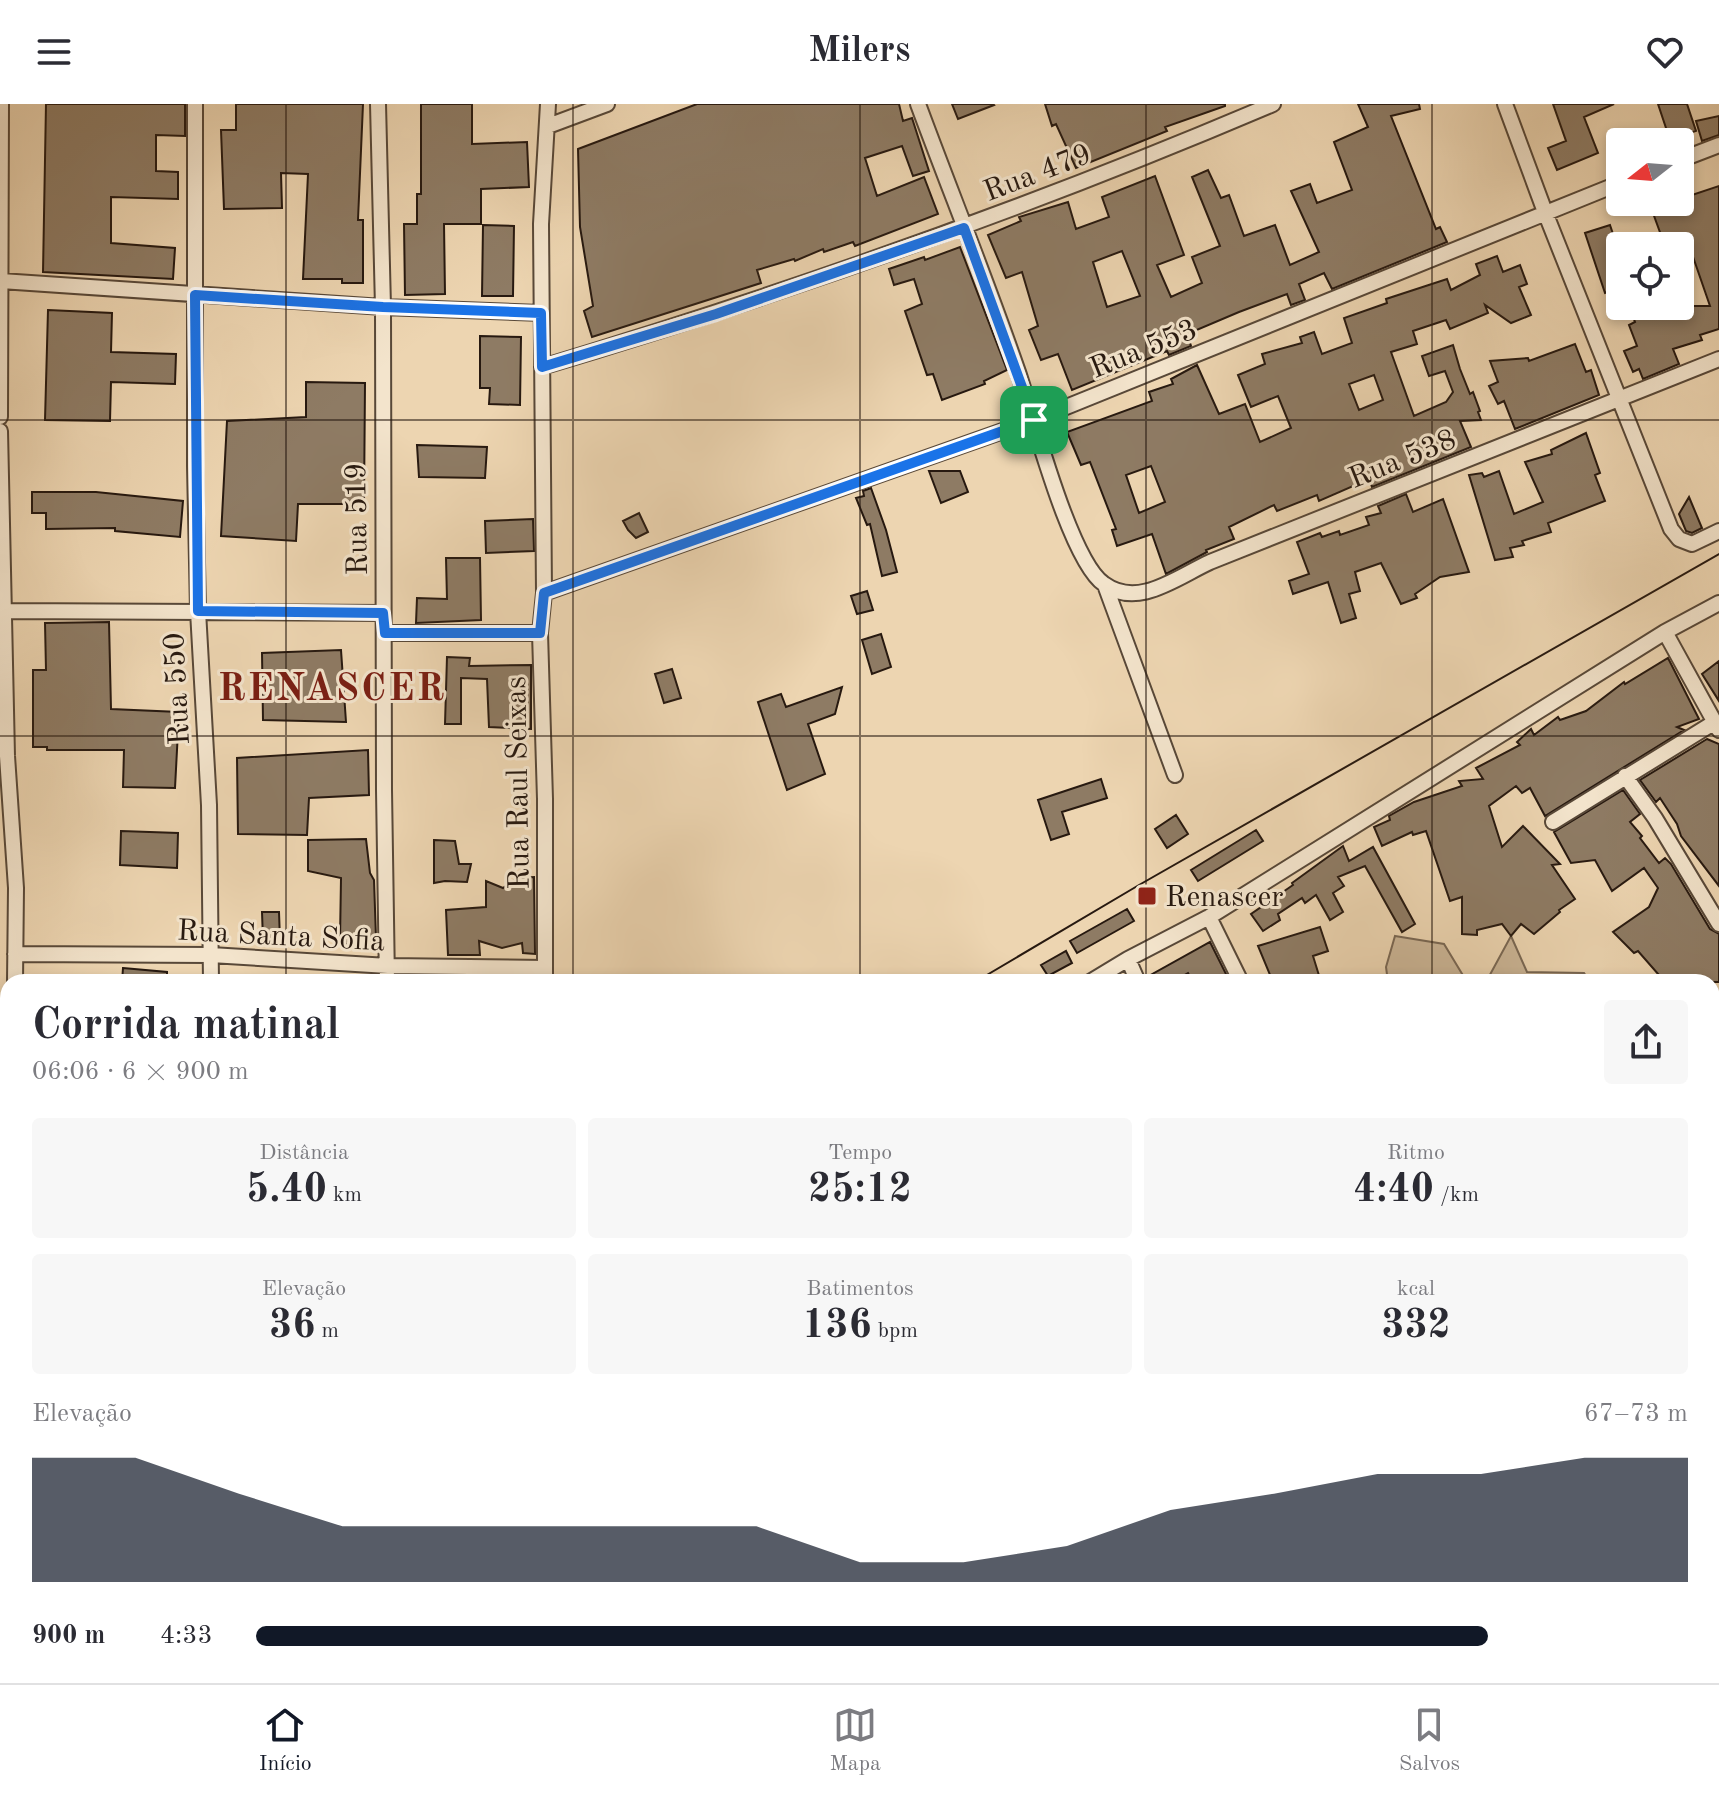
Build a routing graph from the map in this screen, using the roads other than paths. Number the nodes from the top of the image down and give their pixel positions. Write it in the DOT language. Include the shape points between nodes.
graph roads {
  1 [pos="1,104"];
  2 [pos="195,104"];
  3 [pos="378,104"];
  4 [pos="548,104"];
  5 [pos="607,104"];
  6 [pos="918,104"];
  7 [pos="1273,104"];
  8 [pos="1505,104"];
  9 [pos="548,126"];
  10 [pos="1719,145"];
  11 [pos="1694,155"];
  12 [pos="1606,188"];
  13 [pos="1545,212"];
  14 [pos="964,228"];
  15 [pos="1,281"];
  16 [pos="195,295"];
  17 [pos="383,307"];
  18 [pos="541,313"];
  19 [pos="1719,359"];
  20 [pos="542,367"];
  21 [pos="1620,398"];
  22 [pos="0,417"];
  23 [pos="1034,420"];
  24 [pos="0,431"];
  25 [pos="1719,531"];
  26 [pos="1105,585"];
  27 [pos="544,593"];
  28 [pos="1719,603"];
  29 [pos="5,611"];
  30 [pos="198,611"];
  31 [pos="383,613"];
  32 [pos="1665,632"];
  33 [pos="385,633"];
  34 [pos="540,633"];
  35 [pos="1717,726"];
  36 [pos="3,756"];
  37 [pos="1175,775"];
  38 [pos="1625,776"];
  39 [pos="1553,822"];
  40 [pos="1209,917"];
  41 [pos="1719,924"];
  42 [pos="15,954"];
  43 [pos="211,955"];
  44 [pos="1128,959"];
  45 [pos="388,966"];
  46 [pos="15,974"];
  47 [pos="211,974"];
  48 [pos="388,974"];
  49 [pos="528,974"];
  50 [pos="545,974"];
  51 [pos="1103,974"];
  52 [pos="1135,974"];
  53 [pos="1237,974"];
  1 -- 15 [label="street"];
  2 -- 16 [label="street, Rua 550"];
  3 -- 17 [label="street, Rua 519"];
  4 -- 9 [label="street, Rua Raul Seixas"];
  5 -- 9 [label="street"];
  6 -- 14 [label="street"];
  7 -- 14 [label="street, Rua 479"];
  8 -- 13 [label="street"];
  9 -- 18 [label="street, Rua Raul Seixas"];
  10 -- 11 [label="street"];
  12 -- 13 [label="street, Rua 553"];
  13 -- 21 [label="street"];
  13 -- 23 [label="street, Rua 553"];
  14 -- 20 [label="street, Rua 479" via="716,314"];
  14 -- 23 [label="street"];
  15 -- 16 [label="street"];
  15 -- 22 [label="street"];
  16 -- 17 [label="street"];
  16 -- 30 [label="street, Rua 550"];
  17 -- 18 [label="street"];
  17 -- 31 [label="street, Rua 519"];
  18 -- 20 [label="street, Rua Raul Seixas"];
  19 -- 21 [label="street, Rua 538"];
  20 -- 27 [label="street, Rua Raul Seixas"];
  21 -- 25 [label="street" via="1665,517 1679,539 1697,543"];
  21 -- 26 [label="street, Rua 538" via="1210,562 1155,590 1128,595"];
  23 -- 26 [label="street" via="1069,528 1091,573"];
  23 -- 27 [label="street, Rua 553"];
  24 -- 29 [label="street"];
  26 -- 37 [label="street"];
  27 -- 34 [label="street, Rua Raul Seixas"];
  28 -- 32 [label="street"];
  29 -- 30 [label="street"];
  29 -- 36 [label="street"];
  30 -- 31 [label="street"];
  30 -- 43 [label="street, Rua 550"];
  31 -- 33 [label="street, Rua 519"];
  32 -- 35 [label="street"];
  32 -- 40 [label="street"];
  33 -- 34 [label="street"];
  33 -- 45 [label="street, Rua 519"];
  34 -- 50 [label="street, Rua Raul Seixas"];
  35 -- 38 [label="street"];
  36 -- 42 [label="street" via="16,888"];
  38 -- 39 [label="street"];
  38 -- 41 [label="street"];
  40 -- 44 [label="street"];
  40 -- 53 [label="street"];
  42 -- 43 [label="street, Rua Santa Sofia"];
  42 -- 46 [label="street"];
  43 -- 45 [label="street, Rua Santa Sofia"];
  43 -- 47 [label="street, Rua 550"];
  44 -- 51 [label="street"];
  44 -- 52 [label="street"];
  45 -- 48 [label="street, Rua 519"];
  45 -- 49 [label="street, Rua Santa Sofia"];
}
